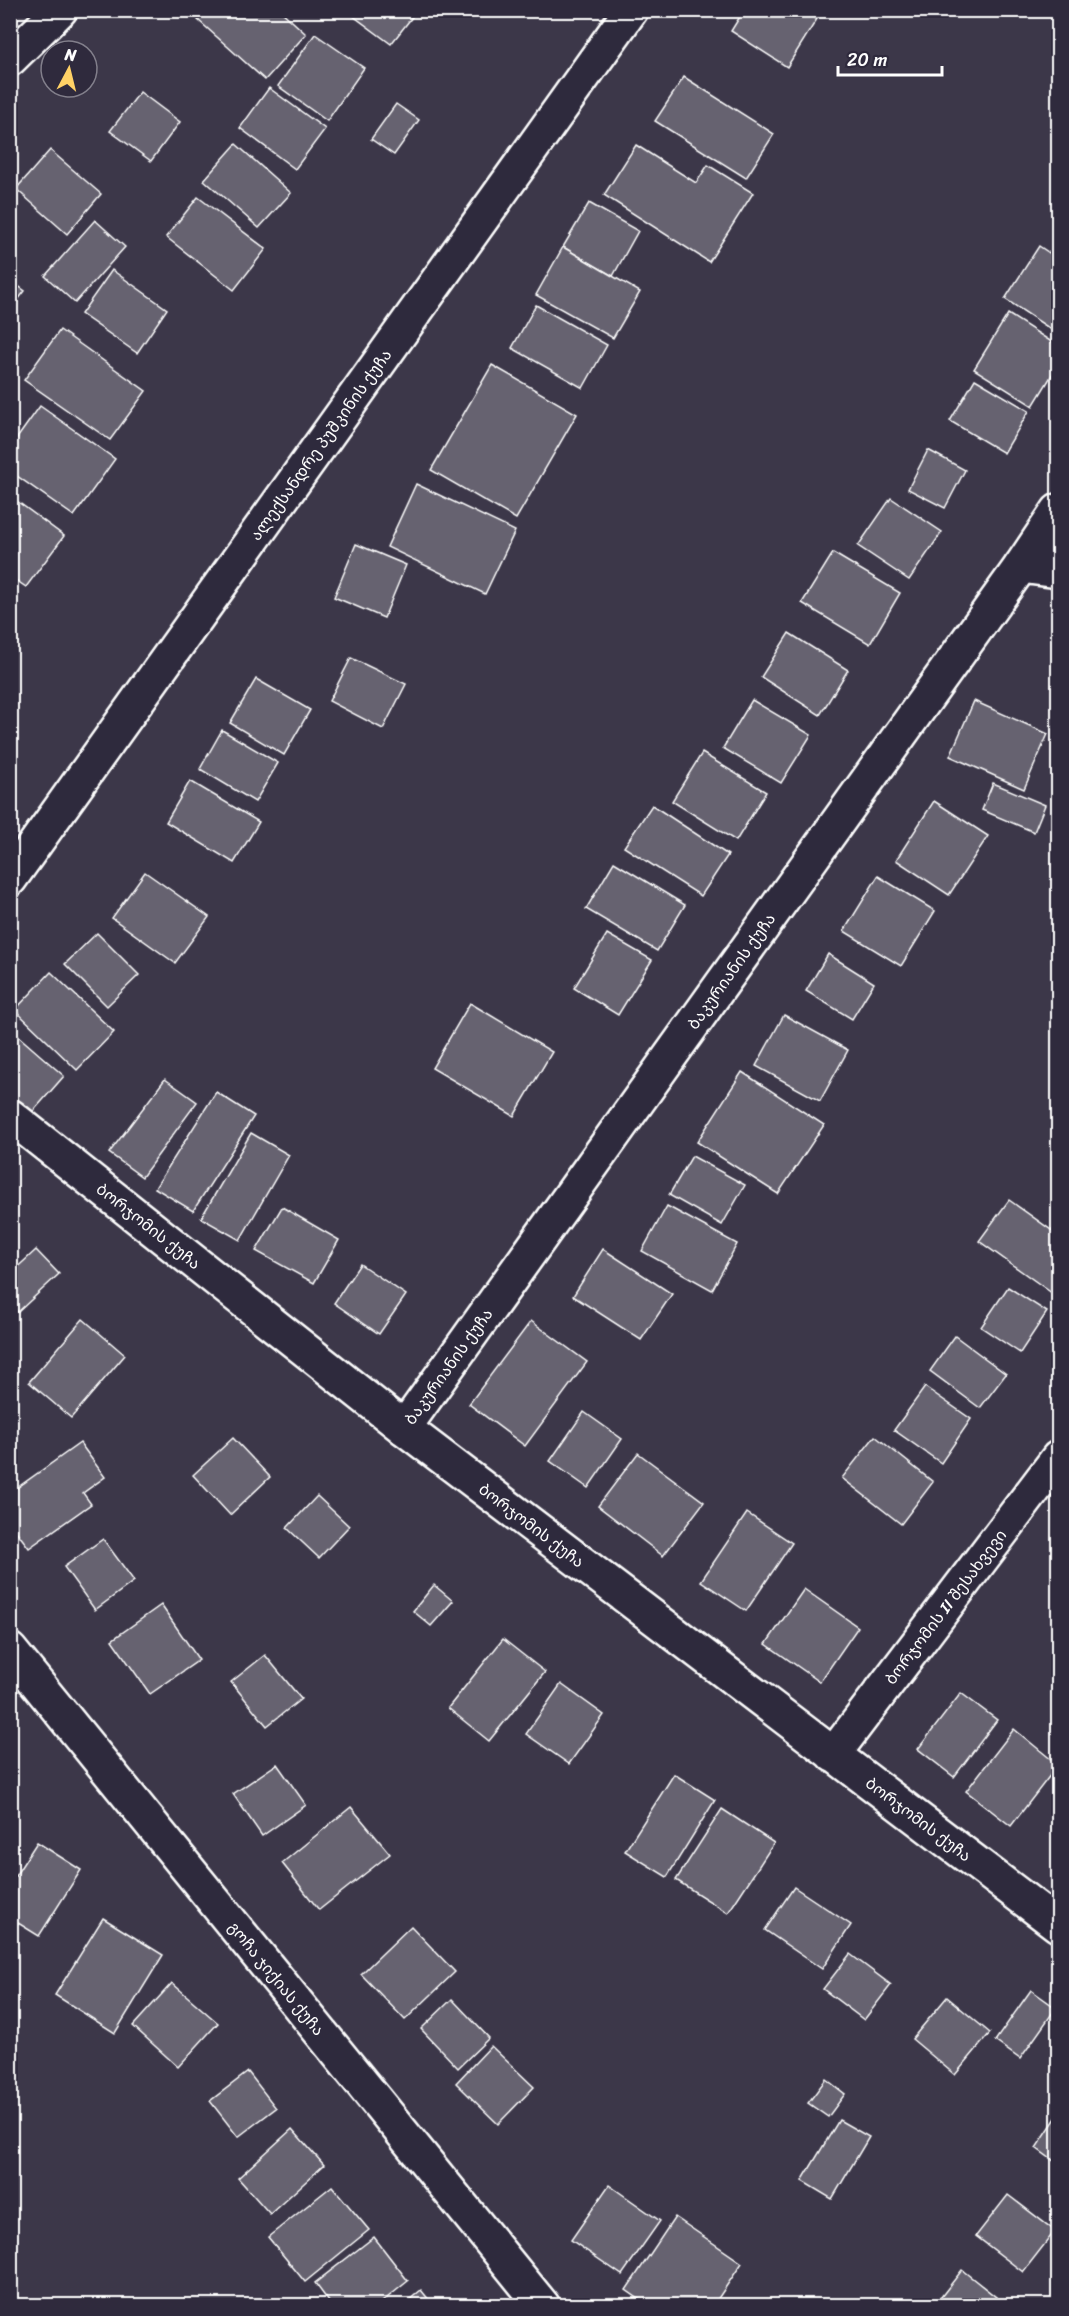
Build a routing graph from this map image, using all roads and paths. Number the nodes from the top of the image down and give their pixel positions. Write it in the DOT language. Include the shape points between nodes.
graph roads {
  1 [pos="60,10"];
  2 [pos="631,10"];
  3 [pos="10,59"];
  4 [pos="1059,512"];
  5 [pos="1021,566"];
  6 [pos="1059,571"];
  7 [pos="10,879"];
  8 [pos="10,1116"];
  9 [pos="404,1428"];
  10 [pos="1059,1458"];
  11 [pos="10,1650"];
  12 [pos="833,1755"];
  13 [pos="1059,1925"];
  14 [pos="543,2306"];
  1 -- 3 [label="street"];
  2 -- 7 [label="street, ალექსანდრე პუშკინის ქუჩა"];
  4 -- 5 [label="street, ბაკურიანის ქუჩა"];
  5 -- 6 [label="street"];
  5 -- 9 [label="street, ბაკურიანის ქუჩა"];
  8 -- 9 [label="street, ბორჯომის ქუჩა"];
  9 -- 12 [label="street, ბორჯომის ქუჩა"];
  10 -- 12 [label="street, ბორჯომის II შესახვევი"];
  11 -- 14 [label="street, გოჩა ჯიქიას ქუჩა"];
  12 -- 13 [label="street, ბორჯომის ქუჩა"];
}
